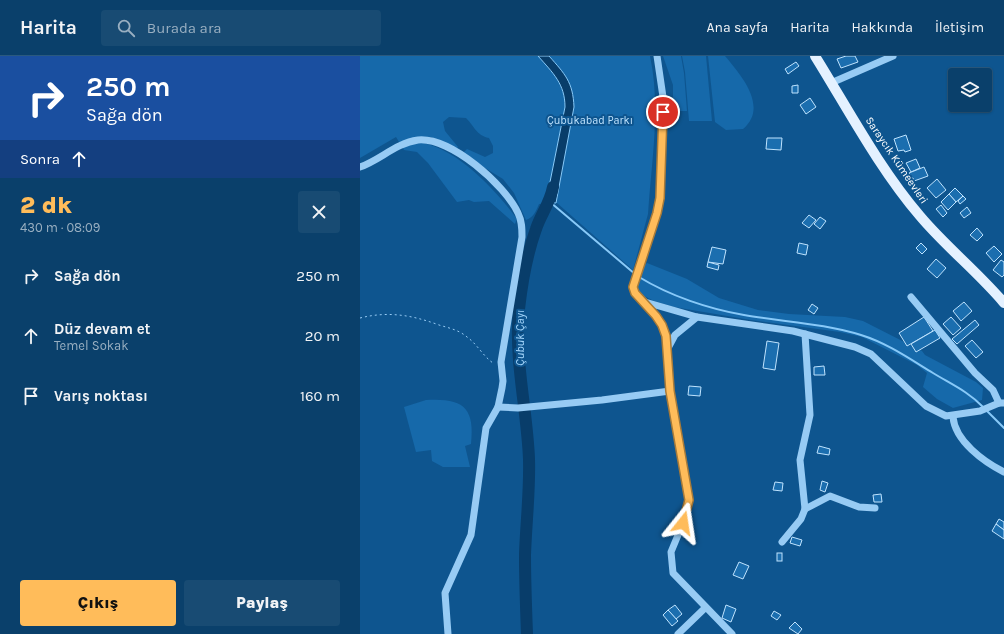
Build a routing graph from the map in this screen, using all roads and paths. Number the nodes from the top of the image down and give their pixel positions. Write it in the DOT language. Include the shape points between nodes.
graph roads {
  1 [pos="656,56"];
  2 [pos="815,56"];
  3 [pos="893,56"];
  4 [pos="832,83"];
  5 [pos="360,167"];
  6 [pos="911,298"];
  7 [pos="645,302"];
  8 [pos="1004,303"];
  9 [pos="696,316"];
  10 [pos="360,318"];
  11 [pos="805,334"];
  12 [pos="668,348"];
  13 [pos="501,369"];
  14 [pos="670,391"];
  15 [pos="1002,403"];
  16 [pos="498,406"];
  17 [pos="953,416"];
  18 [pos="1004,472"];
  19 [pos="875,508"];
  20 [pos="805,509"];
  21 [pos="782,542"];
  22 [pos="705,608"];
  23 [pos="448,634"];
  24 [pos="678,634"];
  25 [pos="732,634"];
  1 -- 7 [label="street" via="663,97 661,187 657,213 633,287 635,293"];
  2 -- 4 [label="main road, Saraycık Kümeevleri"];
  3 -- 4 [label="street"];
  4 -- 8 [label="main road, Saraycık Kümeevleri" via="886,170 911,204"];
  5 -- 13 [label="street" via="402,144 426,140 452,150 479,166 514,205 520,218 522,237"];
  6 -- 15 [label="street"];
  7 -- 9 [label="street"];
  7 -- 12 [label="street" via="662,325"];
  9 -- 11 [label="street"];
  9 -- 12 [label="street" via="675,335"];
  10 -- 13 [label="path" via="383,313 400,314 452,329 469,338 487,359"];
  11 -- 17 [label="street" via="872,354 926,406 938,413"];
  11 -- 20 [label="street" via="810,415 800,460"];
  12 -- 14 [label="street"];
  13 -- 16 [label="street" via="503,381"];
  14 -- 16 [label="street" via="518,408"];
  14 -- 22 [label="street" via="689,500 671,552 673,573"];
  15 -- 17 [label="street" via="980,411"];
  16 -- 23 [label="street" via="486,428 471,535 445,593"];
  17 -- 18 [label="street" via="956,428 972,450 987,463"];
  19 -- 20 [label="street" via="853,506 830,496"];
  20 -- 21 [label="street" via="801,520"];
  22 -- 24 [label="street"];
  22 -- 25 [label="street"];
}
